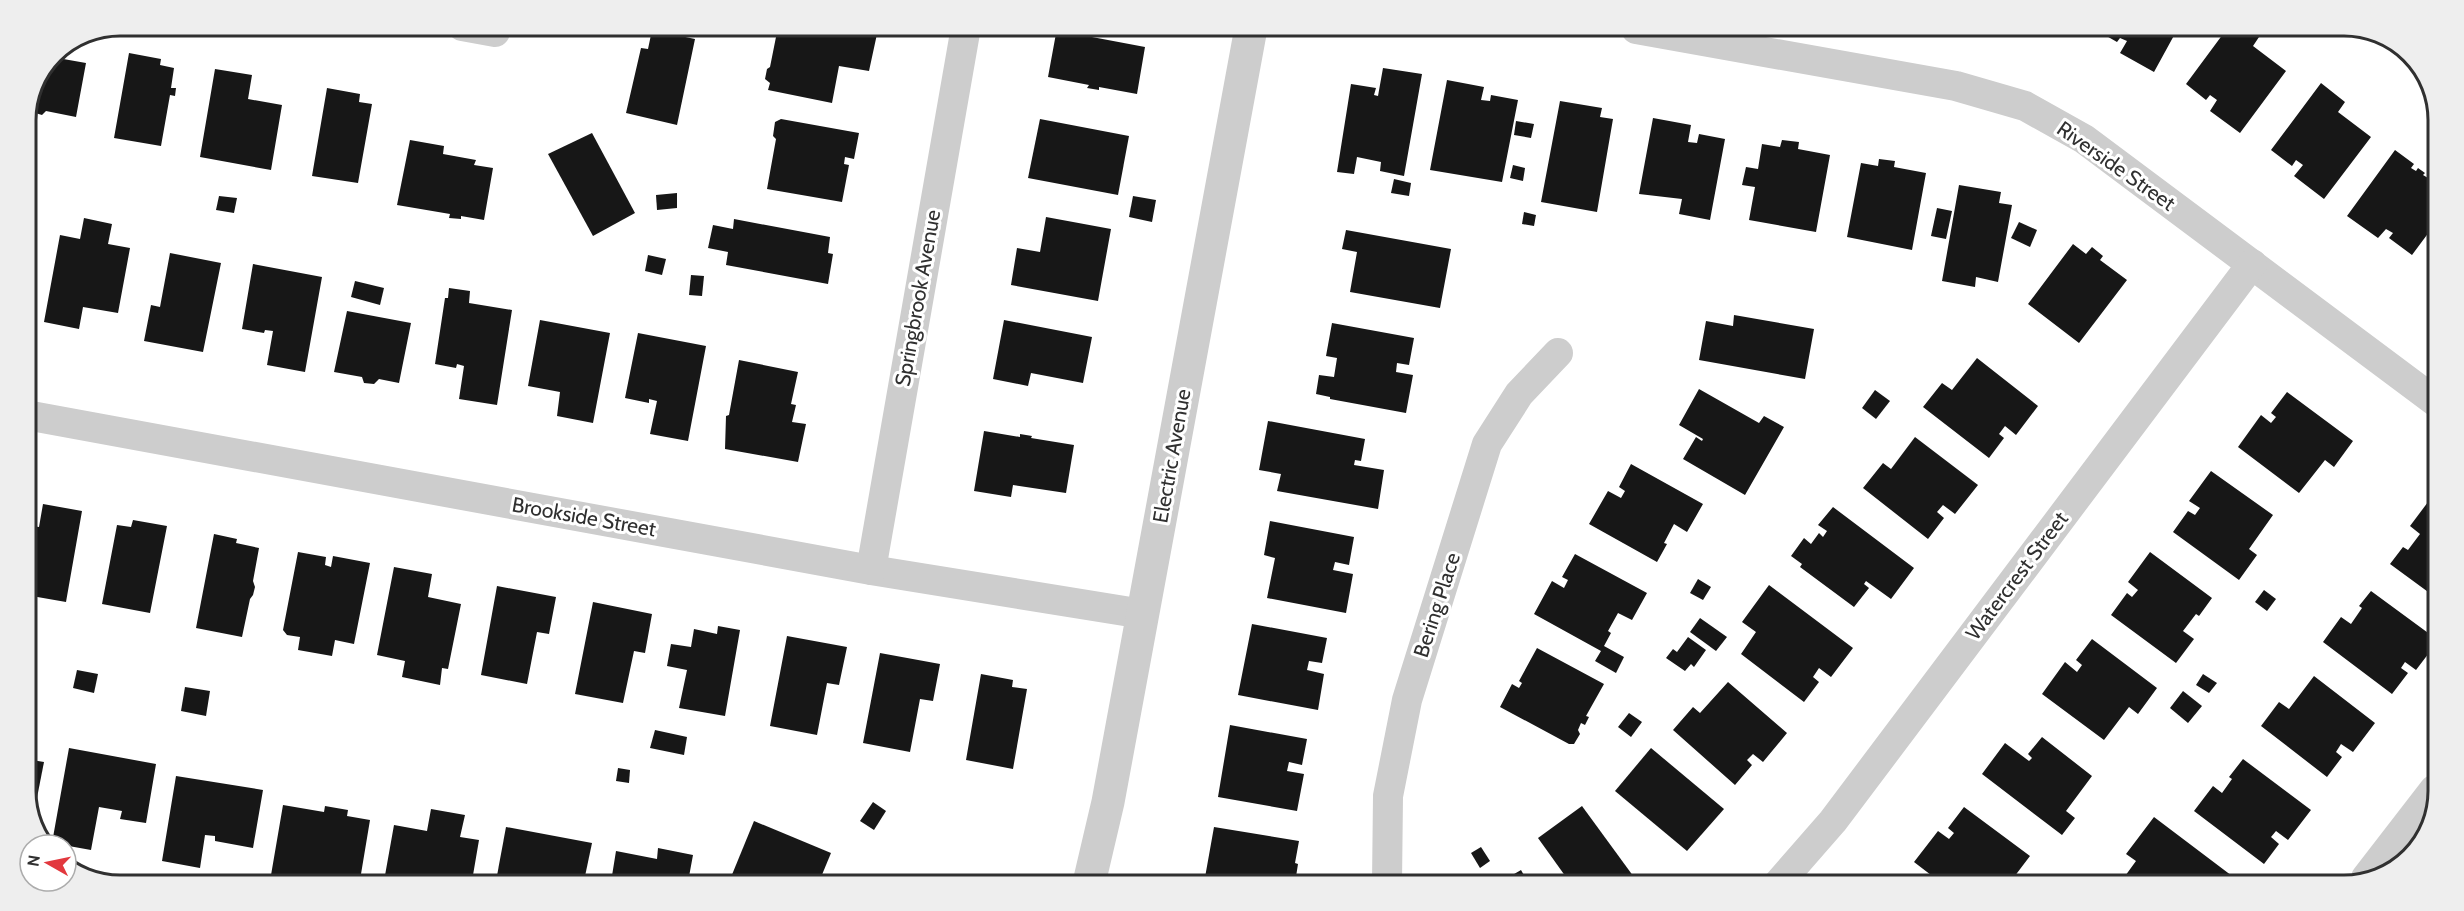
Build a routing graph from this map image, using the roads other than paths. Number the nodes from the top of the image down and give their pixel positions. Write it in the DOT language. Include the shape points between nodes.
graph roads {
  1 [pos="964,36"];
  2 [pos="1250,36"];
  3 [pos="1675,36"];
  4 [pos="2252,264"];
  5 [pos="1558,353"];
  6 [pos="2428,396"];
  7 [pos="36,417"];
  8 [pos="871,570"];
  9 [pos="1143,614"];
  10 [pos="2427,799"];
  11 [pos="2372,871"];
  12 [pos="1091,875"];
  13 [pos="1387,875"];
  14 [pos="1786,875"];
  1 -- 8 [label="street, Springbrook Avenue"];
  2 -- 9 [label="street, Electric Avenue"];
  3 -- 4 [label="street, Riverside Street" via="1956,86 2025,106 2084,139"];
  4 -- 6 [label="street, Riverside Street"];
  4 -- 14 [label="street, Watercrest Street" via="1833,821"];
  5 -- 13 [label="street, Bering Place" via="1519,394 1487,444 1407,700 1388,796"];
  7 -- 8 [label="street, Brookside Street"];
  8 -- 9 [label="street, Brookside Street"];
  9 -- 12 [label="street, Electric Avenue"];
  10 -- 11 [label="street"];
}
